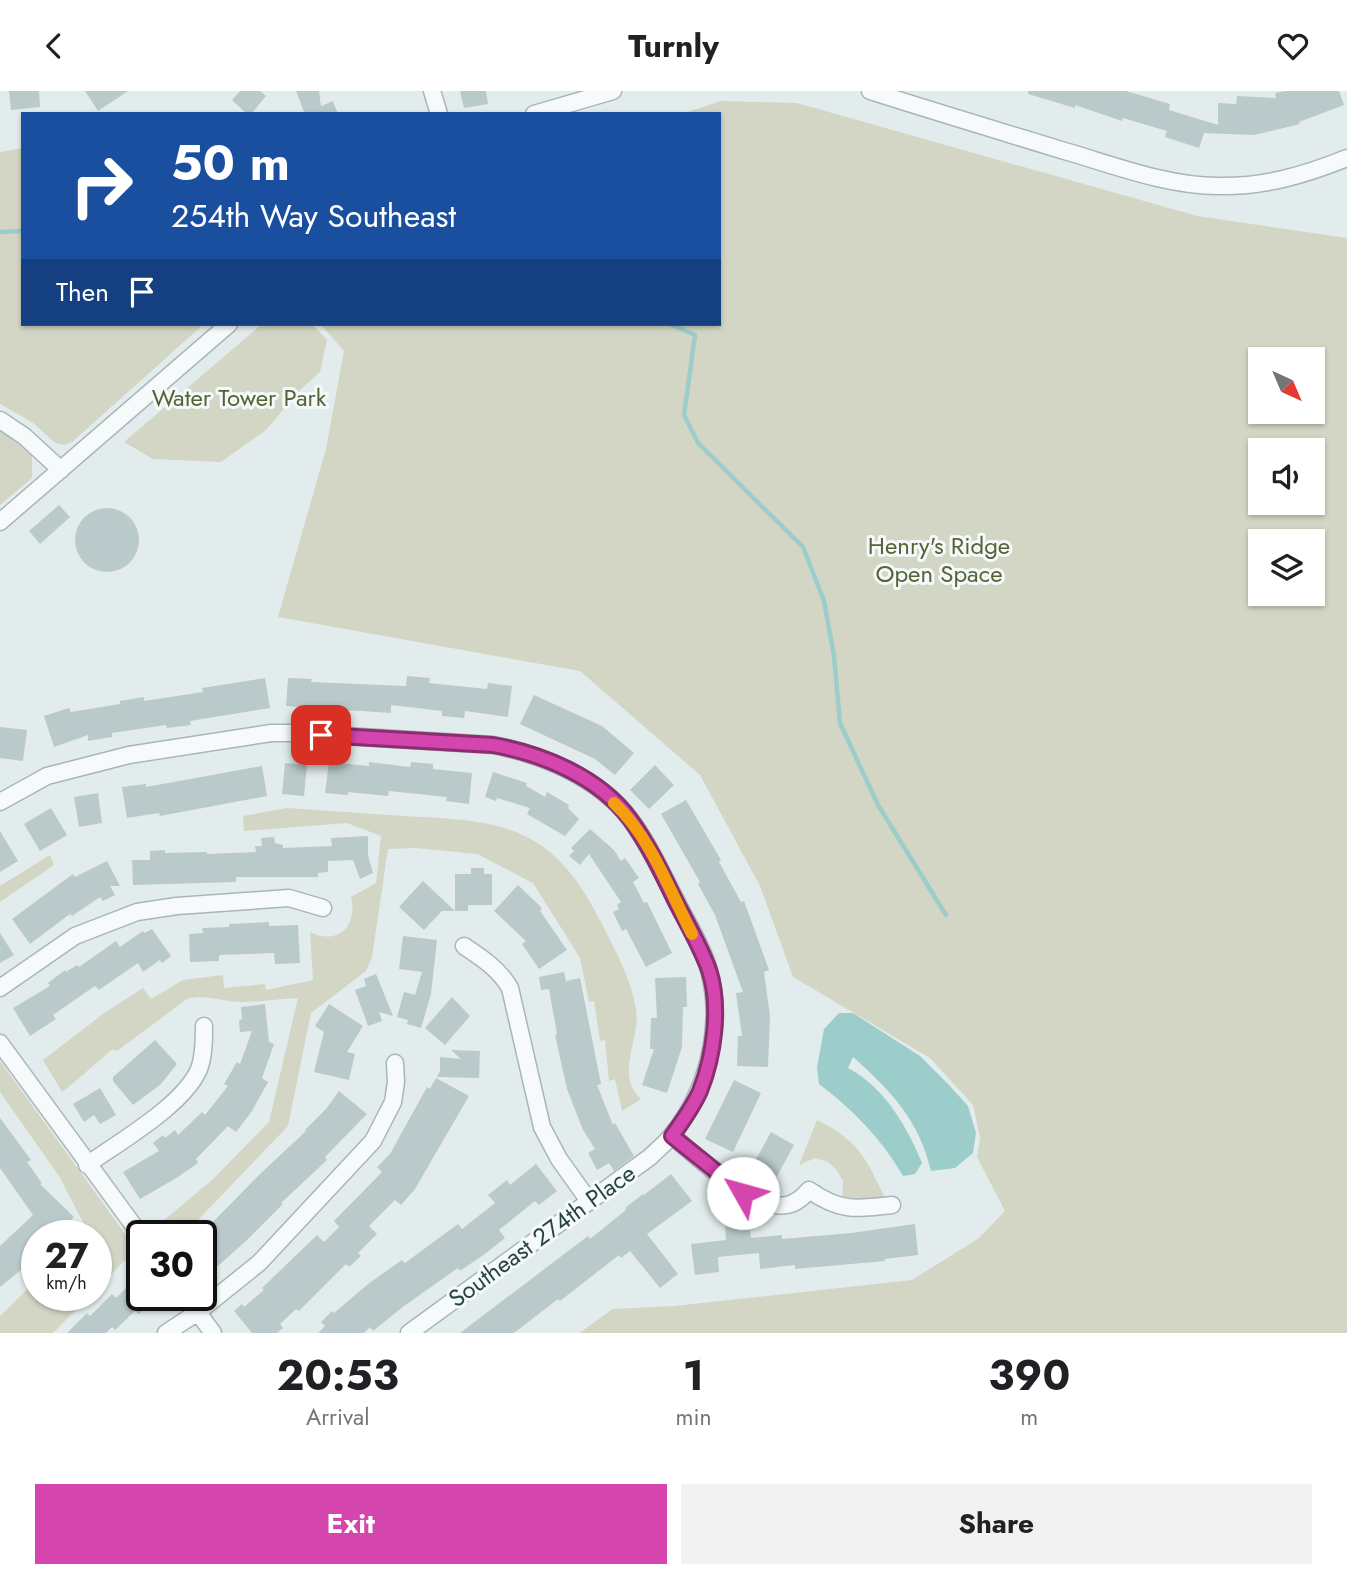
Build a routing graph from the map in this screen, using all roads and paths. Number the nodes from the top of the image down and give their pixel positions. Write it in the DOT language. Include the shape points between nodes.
graph roads {
  1 [pos="432,91"];
  2 [pos="613,91"];
  3 [pos="870,91"];
  4 [pos="438,112"];
  5 [pos="541,112"];
  6 [pos="1347,158"];
  7 [pos="227,326"];
  8 [pos="0,420"];
  9 [pos="61,470"];
  10 [pos="0,522"];
  11 [pos="0,802"];
  12 [pos="323,908"];
  13 [pos="464,946"];
  14 [pos="0,988"];
  15 [pos="204,1026"];
  16 [pos="0,1043"];
  17 [pos="395,1063"];
  18 [pos="672,1136"];
  19 [pos="87,1165"];
  20 [pos="589,1201"];
  21 [pos="892,1205"];
  22 [pos="129,1220"];
  23 [pos="198,1313"];
  24 [pos="166,1333"];
  25 [pos="213,1333"];
  26 [pos="409,1333"];
  1 -- 4 [label="street"];
  2 -- 5 [label="street"];
  3 -- 6 [label="street" via="1134,172 1197,185 1263,184"];
  7 -- 9 [label="street"];
  8 -- 9 [label="street"];
  9 -- 10 [label="street"];
  11 -- 18 [label="street, Southeast 274th Place" via="47,776 116,758 271,733 493,745 560,765 629,817 651,851 710,973 714,1020 706,1070 700,1090"];
  12 -- 14 [label="street" via="289,898 137,912 75,936"];
  13 -- 20 [label="street" via="490,964 510,988 542,1127"];
  15 -- 19 [label="street" via="203,1054 188,1086 163,1111"];
  16 -- 19 [label="street"];
  17 -- 23 [label="street" via="393,1103 373,1141 259,1263"];
  18 -- 20 [label="street, Southeast 274th Place"];
  18 -- 21 [label="street" via="726,1181 761,1201 785,1206 809,1190 848,1209"];
  19 -- 22 [label="street"];
  20 -- 26 [label="street, Southeast 274th Place"];
  23 -- 24 [label="street"];
  23 -- 25 [label="street"];
}
